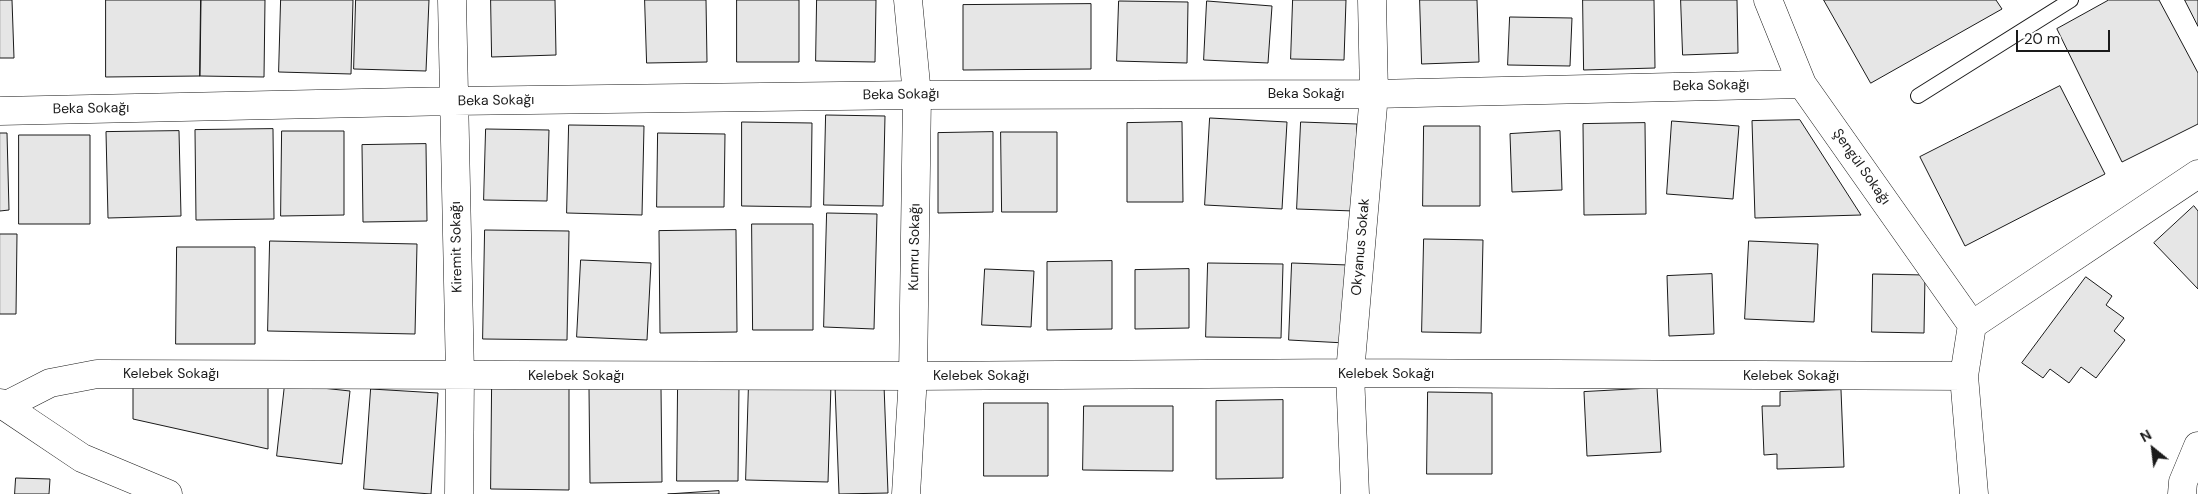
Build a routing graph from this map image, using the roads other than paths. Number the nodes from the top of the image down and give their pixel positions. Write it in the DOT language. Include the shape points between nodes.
graph roads {
  1 [pos="452,0"];
  2 [pos="908,0"];
  3 [pos="1372,0"];
  4 [pos="2071,0"];
  5 [pos="1773,2"];
  6 [pos="1802,84"];
  7 [pos="1374,94"];
  8 [pos="917,95"];
  9 [pos="1918,96"];
  10 [pos="454,101"];
  11 [pos="0,111"];
  12 [pos="2198,174"];
  13 [pos="1972,325"];
  14 [pos="1350,373"];
  15 [pos="460,376"];
  16 [pos="914,376"];
  17 [pos="1964,376"];
  18 [pos="2,404"];
  19 [pos="2198,446"];
  20 [pos="168,494"];
  21 [pos="459,494"];
  22 [pos="906,494"];
  23 [pos="1355,494"];
  24 [pos="1974,494"];
  25 [pos="2182,494"];
  1 -- 10 [label="street, Kiremit Sokağı"];
  2 -- 8 [label="street, Kumru Sokağı"];
  3 -- 7 [label="street, Okyanus Sokak"];
  4 -- 9 [label="lane"];
  5 -- 6 [label="street, Şengül Sokağı"];
  6 -- 7 [label="street, Beka Sokağı"];
  6 -- 13 [label="street, Şengül Sokağı"];
  7 -- 8 [label="street, Beka Sokağı"];
  7 -- 14 [label="street, Okyanus Sokak"];
  8 -- 10 [label="street, Beka Sokağı"];
  8 -- 16 [label="street, Kumru Sokağı"];
  10 -- 11 [label="street, Beka Sokağı"];
  10 -- 15 [label="street, Kiremit Sokağı"];
  12 -- 13 [label="street"];
  13 -- 17 [label="street"];
  14 -- 16 [label="street, Kelebek Sokağı"];
  14 -- 17 [label="street, Kelebek Sokağı"];
  14 -- 23 [label="street, Okyanus Sokak"];
  15 -- 16 [label="street, Kelebek Sokağı"];
  15 -- 18 [label="street, Kelebek Sokağı" via="98,374 50,383"];
  15 -- 21 [label="street, Kiremit Sokağı"];
  16 -- 22 [label="street, Kumru Sokağı"];
  17 -- 24 [label="street"];
  18 -- 20 [label="street" via="82,458"];
  19 -- 25 [label="street" via="2183,482"];
}
